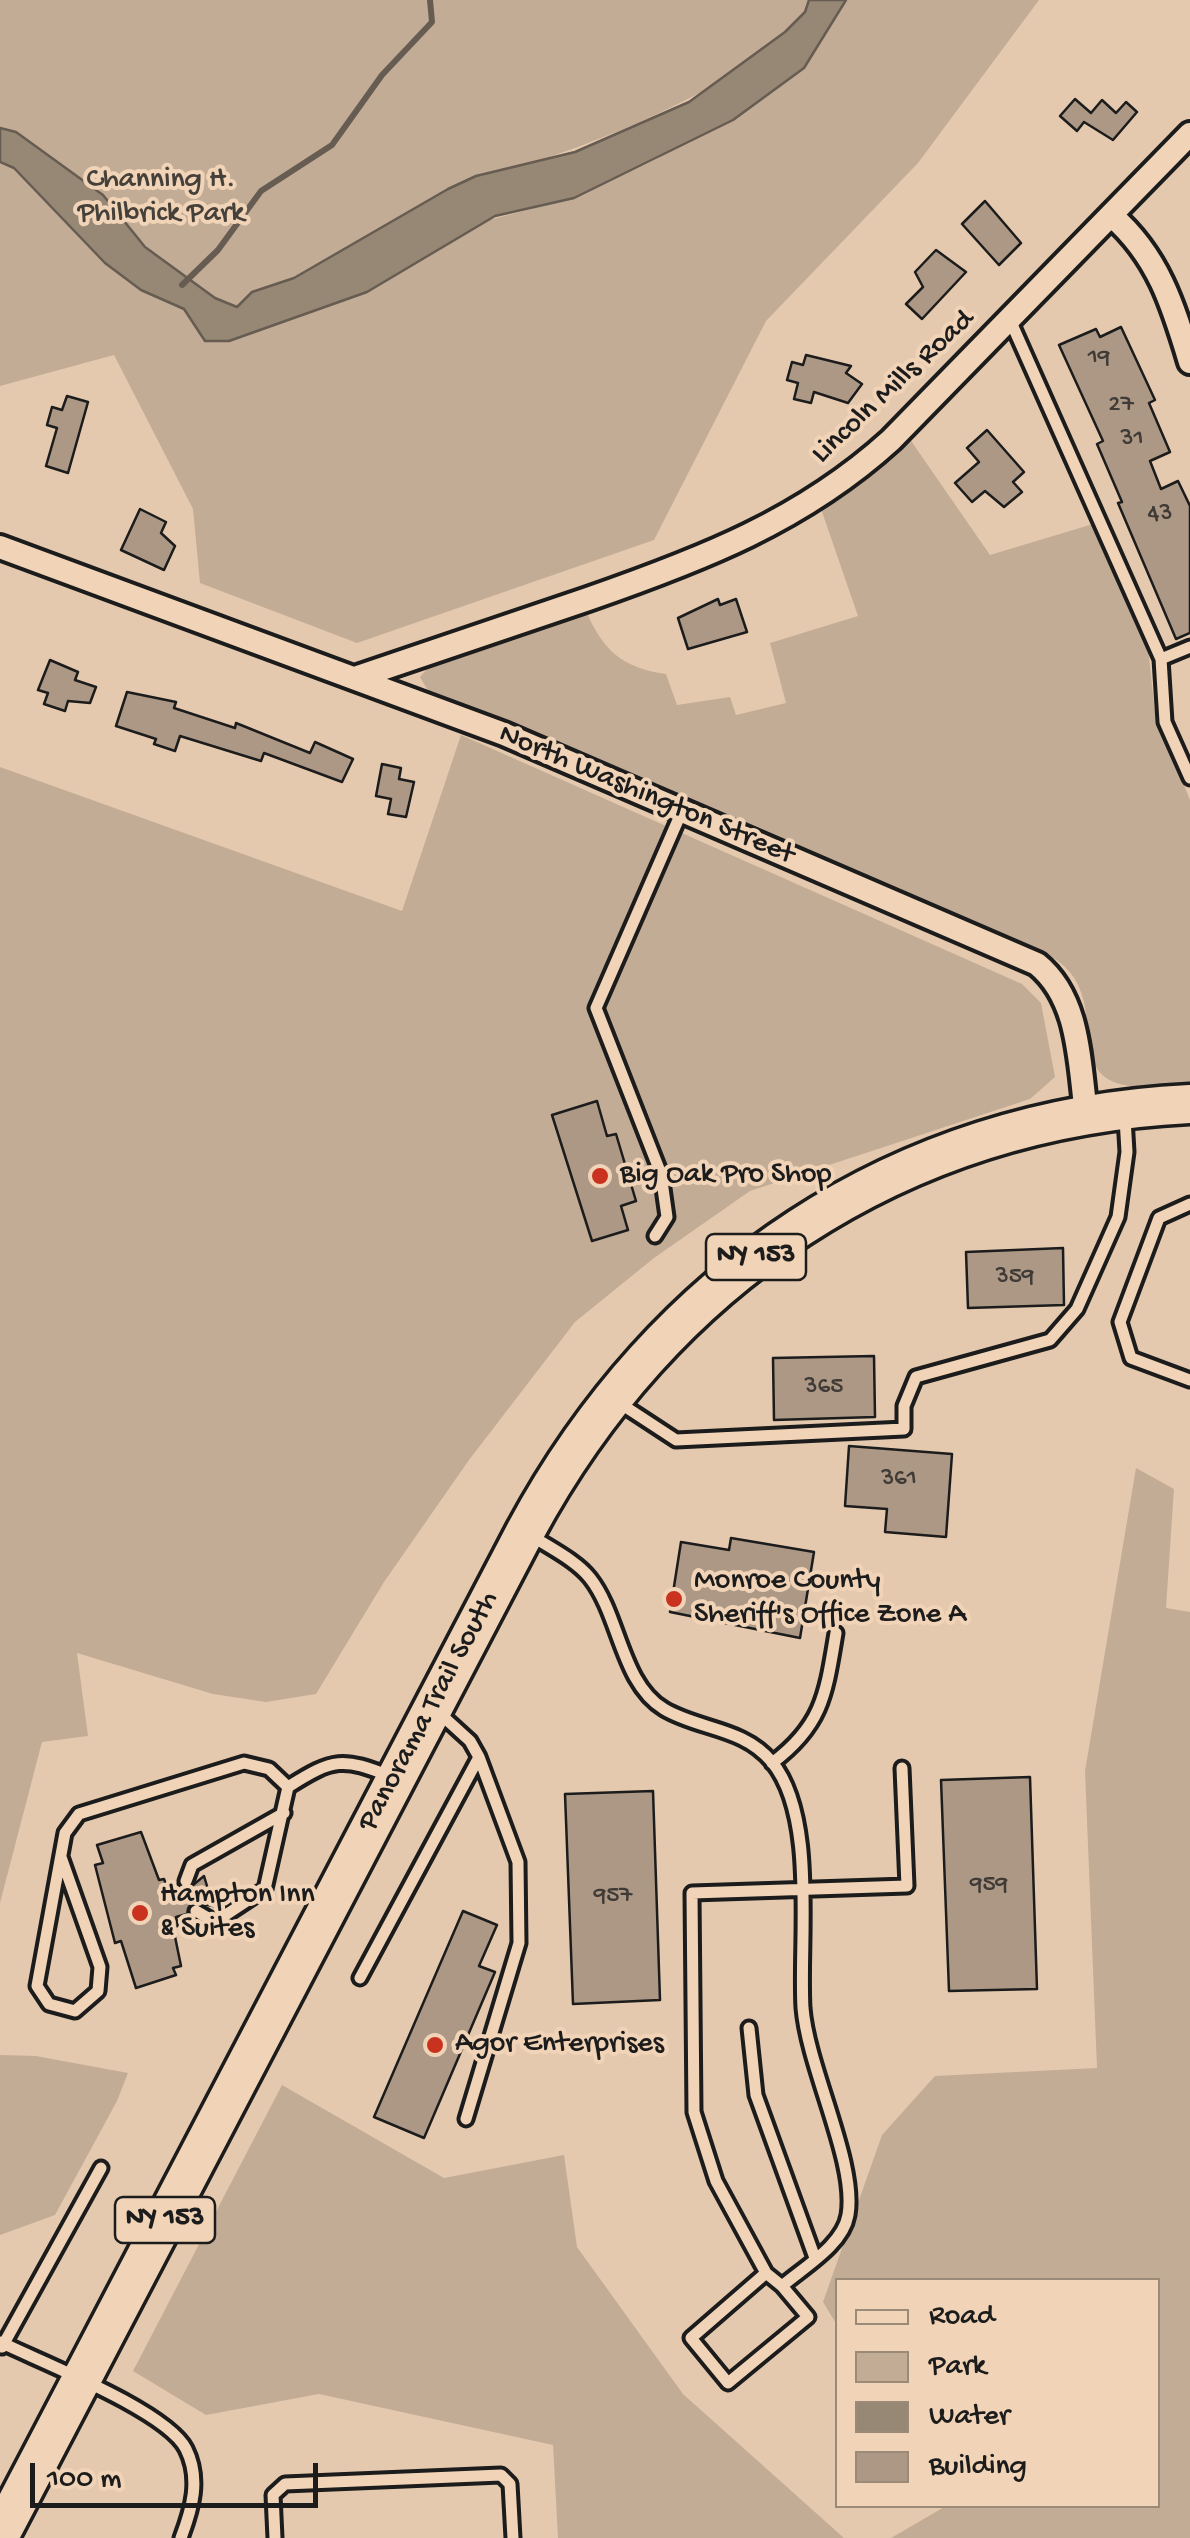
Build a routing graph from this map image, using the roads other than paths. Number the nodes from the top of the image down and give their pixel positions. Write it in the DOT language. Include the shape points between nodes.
graph roads {
  1 [pos="1190,134"];
  2 [pos="1112,216"];
  3 [pos="1010,320"];
  4 [pos="1190,362"];
  5 [pos="0,547"];
  6 [pos="1190,647"];
  7 [pos="1161,659"];
  8 [pos="354,678"];
  9 [pos="1190,778"];
  10 [pos="682,811"];
  11 [pos="1190,1104"];
  12 [pos="1124,1108"];
  13 [pos="1086,1113"];
  14 [pos="1190,1204"];
  15 [pos="655,1236"];
  16 [pos="1190,1380"];
  17 [pos="611,1396"];
  18 [pos="525,1532"];
  19 [pos="836,1633"];
  20 [pos="433,1707"];
  21 [pos="480,1757"];
  22 [pos="772,1762"];
  23 [pos="902,1768"];
  24 [pos="396,1778"];
  25 [pos="288,1788"];
  26 [pos="284,1813"];
  27 [pos="61,1857"];
  28 [pos="186,1881"];
  29 [pos="800,1890"];
  30 [pos="196,1911"];
  31 [pos="360,1978"];
  32 [pos="749,2028"];
  33 [pos="466,2119"];
  34 [pos="101,2168"];
  35 [pos="814,2258"];
  36 [pos="766,2274"];
  37 [pos="782,2286"];
  38 [pos="1,2346"];
  39 [pos="81,2380"];
  40 [pos="0,2536"];
  41 [pos="181,2538"];
  42 [pos="275,2538"];
  43 [pos="513,2538"];
  1 -- 2 [label="street, Lincoln Mills Road"];
  2 -- 3 [label="street, Lincoln Mills Road"];
  2 -- 4 [label="street" via="1161,276"];
  3 -- 7 [label="lane"];
  3 -- 8 [label="street, Lincoln Mills Road" via="860,469 788,518 703,558"];
  5 -- 8 [label="street, North Washington Street"];
  6 -- 7 [label="lane"];
  7 -- 9 [label="lane" via="1166,722"];
  8 -- 10 [label="street, North Washington Street"];
  10 -- 13 [label="street, North Washington Street" via="1037,964 1068,1002"];
  10 -- 15 [label="lane" via="596,1008 660,1174 667,1217"];
  11 -- 12 [label="main road, NY 153"];
  12 -- 13 [label="main road, NY 153"];
  12 -- 17 [label="lane" via="1127,1152 1118,1217 1077,1309 1050,1340 916,1377 904,1406 904,1428 676,1440"];
  13 -- 17 [label="main road, Panorama Trail South / NY 153" via="944,1153 837,1202 729,1278"];
  14 -- 16 [label="lane" via="1159,1218 1120,1322 1131,1358"];
  17 -- 18 [label="main road, Panorama Trail South / NY 153"];
  18 -- 20 [label="main road, Panorama Trail South / NY 153"];
  18 -- 22 [label="lane" via="588,1575 610,1609 636,1680 663,1709 733,1732"];
  19 -- 22 [label="lane" via="817,1717"];
  20 -- 21 [label="lane"];
  20 -- 24 [label="main road, Panorama Trail South / NY 153"];
  21 -- 31 [label="lane"];
  21 -- 33 [label="lane" via="518,1862 520,1943"];
  22 -- 29 [label="lane" via="796,1816"];
  23 -- 29 [label="lane" via="907,1886"];
  24 -- 25 [label="lane" via="354,1762 330,1762"];
  24 -- 39 [label="main road, Panorama Trail South / NY 153"];
  25 -- 26 [label="lane"];
  25 -- 27 [label="lane" via="270,1770 227,1768 79,1814 65,1833"];
  26 -- 28 [label="lane" via="192,1865"];
  26 -- 30 [label="lane" via="266,1890 215,1922"];
  27 -- 27 [label="lane" via="37,1986 48,2004 74,2010 98,1991 100,1967"];
  29 -- 35 [label="lane" via="810,2052 849,2199 840,2236"];
  29 -- 36 [label="lane" via="692,1893 694,2112 716,2181"];
  32 -- 35 [label="lane" via="756,2095"];
  34 -- 38 [label="lane"];
  35 -- 37 [label="lane"];
  36 -- 37 [label="lane"];
  36 -- 37 [label="lane" via="691,2338 728,2383 808,2317"];
  38 -- 39 [label="lane"];
  39 -- 40 [label="main road, Panorama Trail South / NY 153"];
  39 -- 41 [label="lane" via="158,2421 186,2448 196,2498"];
  42 -- 43 [label="lane" via="274,2495 285,2484 501,2475 510,2484"];
}
